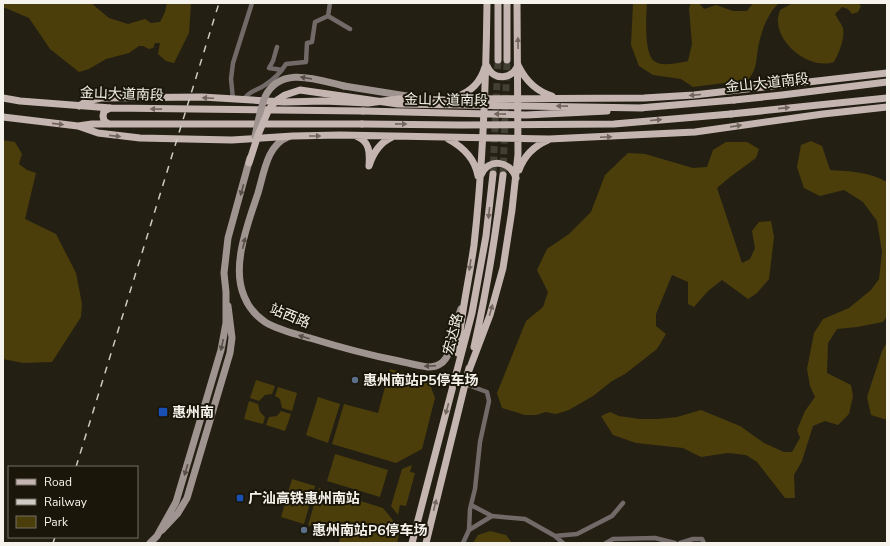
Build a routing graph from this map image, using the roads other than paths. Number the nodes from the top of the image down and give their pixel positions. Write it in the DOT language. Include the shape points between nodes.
graph roads {
  1 [pos="252,3"];
  2 [pos="330,3"];
  3 [pos="487,3"];
  4 [pos="498,3"];
  5 [pos="506,3"];
  6 [pos="517,3"];
  7 [pos="328,16"];
  8 [pos="350,29"];
  9 [pos="277,47"];
  10 [pos="498,60"];
  11 [pos="507,60"];
  12 [pos="487,62"];
  13 [pos="518,63"];
  14 [pos="282,70"];
  15 [pos="887,73"];
  16 [pos="827,81"];
  17 [pos="887,81"];
  18 [pos="3,98"];
  19 [pos="450,98"];
  20 [pos="485,98"];
  21 [pos="518,98"];
  22 [pos="562,98"];
  23 [pos="887,98"];
  24 [pos="233,99"];
  25 [pos="244,99"];
  26 [pos="434,99"];
  27 [pos="79,106"];
  28 [pos="110,108"];
  29 [pos="643,108"];
  30 [pos="887,108"];
  31 [pos="823,114"];
  32 [pos="3,117"];
  33 [pos="110,124"];
  34 [pos="78,126"];
  35 [pos="293,136"];
  36 [pos="353,136"];
  37 [pos="394,136"];
  38 [pos="444,138"];
  39 [pos="483,138"];
  40 [pos="518,140"];
  41 [pos="549,140"];
  42 [pos="249,164"];
  43 [pos="493,174"];
  44 [pos="503,175"];
  45 [pos="480,180"];
  46 [pos="515,181"];
  47 [pos="465,299"];
  48 [pos="457,370"];
  49 [pos="468,373"];
  50 [pos="465,384"];
  51 [pos="623,504"];
  52 [pos="471,505"];
  53 [pos="492,516"];
  54 [pos="469,530"];
  55 [pos="555,536"];
  56 [pos="150,543"];
  57 [pos="412,543"];
  58 [pos="426,543"];
  59 [pos="463,543"];
  60 [pos="563,543"];
  61 [pos="606,543"];
  62 [pos="675,543"];
  63 [pos="680,543"];
  64 [pos="704,543"];
  1 -- 24 [label="street" via="233,63"];
  2 -- 7 [label="street"];
  3 -- 12 [label="main road"];
  4 -- 10 [label="main road"];
  5 -- 11 [label="main road"];
  13 -- 6 [label="main road, one-way"];
  7 -- 8 [label="street"];
  7 -- 14 [label="street" via="315,22 312,42 307,43 306,62 286,64"];
  9 -- 14 [label="street" via="269,68"];
  12 -- 13 [label="main road" via="490,72 502,77 514,72"];
  12 -- 19 [label="main road" via="473,87"];
  12 -- 20 [label="main road"];
  13 -- 21 [label="main road"];
  13 -- 22 [label="main road" via="525,78 537,90"];
  14 -- 25 [label="street" via="265,86 248,93"];
  15 -- 16 [label="main road"];
  16 -- 17 [label="main road"];
  16 -- 22 [label="main road, one-way" via="694,95"];
  17 -- 29 [label="main road, 金山大道南段, bridge" via="782,95"];
  18 -- 27 [label="main road, 金山大道南段"];
  19 -- 20 [label="main road"];
  19 -- 26 [label="main road"];
  20 -- 21 [label="main road"];
  20 -- 39 [label="main road"];
  21 -- 22 [label="main road"];
  21 -- 40 [label="main road"];
  23 -- 31 [label="main road"];
  33 -- 23 [label="main road, 金山大道南段, one-way, bridge" via="614,124"];
  24 -- 25 [label="main road"];
  24 -- 27 [label="main road, one-way" via="101,98"];
  25 -- 26 [label="main road" via="368,103 399,99"];
  26 -- 42 [label="street, one-way, bridge" via="372,92 300,77 285,79 273,86 264,101"];
  27 -- 28 [label="main road, 金山大道南段"];
  29 -- 28 [label="main road, 金山大道南段, one-way, bridge" via="526,114"];
  28 -- 33 [label="main road" via="104,111 102,116 104,121"];
  29 -- 42 [label="main road, one-way, bridge" via="398,104 300,90 285,95 269,109"];
  30 -- 31 [label="main road"];
  41 -- 31 [label="main road, one-way" via="695,132"];
  32 -- 34 [label="main road, 金山大道南段, one-way"];
  33 -- 34 [label="main road, 金山大道南段"];
  34 -- 35 [label="main road, one-way" via="98,133 140,138 232,140"];
  35 -- 36 [label="main road, one-way"];
  47 -- 35 [label="street, 站西路, one-way" via="447,356 441,364 432,367 324,343 264,322 246,301 240,282 242,247 271,152 282,140"];
  36 -- 37 [label="main road"];
  36 -- 37 [label="main road" via="363,140 369,147 369,166 377,148"];
  37 -- 38 [label="main road"];
  38 -- 39 [label="main road"];
  38 -- 45 [label="main road" via="467,153 476,167"];
  39 -- 40 [label="main road"];
  39 -- 45 [label="main road"];
  40 -- 41 [label="main road"];
  40 -- 46 [label="main road"];
  41 -- 46 [label="main road" via="534,148 526,157"];
  42 -- 56 [label="street, one-way, bridge" via="228,238 225,261 226,323 221,350 176,502"];
  43 -- 48 [label="main road, 宏达路, one-way" via="485,244 472,312"];
  44 -- 49 [label="main road, 宏达路" via="496,237 482,315"];
  45 -- 46 [label="main road" via="485,168 498,163 511,168"];
  45 -- 47 [label="main road, one-way" via="474,245"];
  49 -- 46 [label="main road, one-way" via="490,314 503,268"];
  47 -- 48 [label="main road"];
  48 -- 57 [label="main road, 宏达路, one-way"];
  49 -- 50 [label="main road, 宏达路"];
  50 -- 52 [label="street" via="487,392 489,401"];
  58 -- 50 [label="main road, 宏达路, one-way"];
  51 -- 55 [label="street" via="612,516 577,534"];
  52 -- 53 [label="street"];
  52 -- 54 [label="street"];
  53 -- 54 [label="street"];
  53 -- 55 [label="street" via="525,519"];
  54 -- 59 [label="street"];
  55 -- 60 [label="street"];
  61 -- 62 [label="street" via="613,539 655,538"];
  63 -- 64 [label="street" via="702,539"];
}
